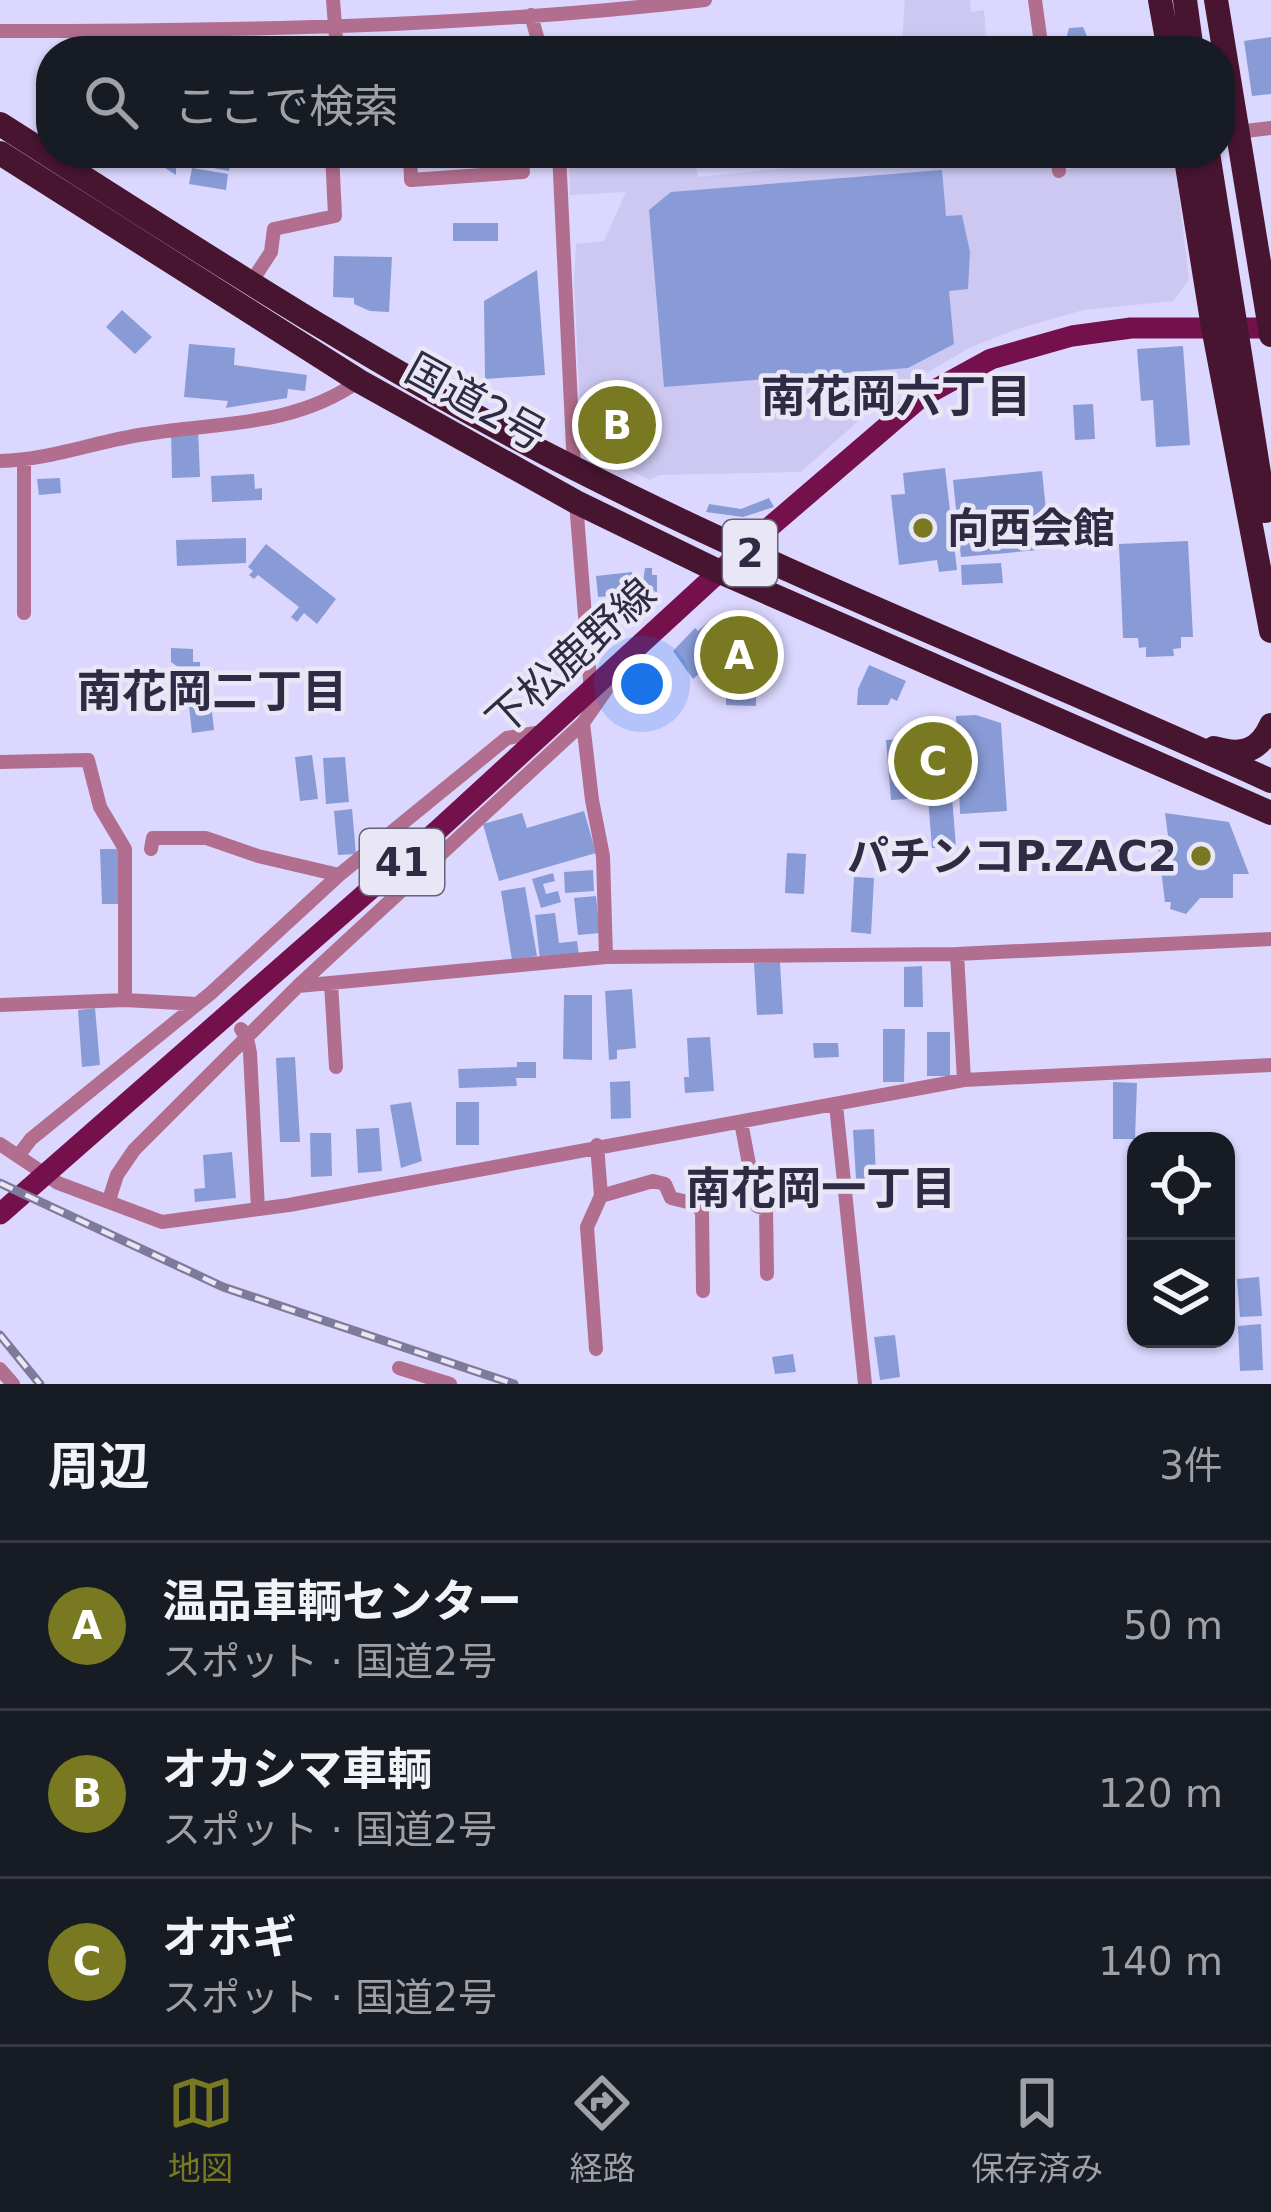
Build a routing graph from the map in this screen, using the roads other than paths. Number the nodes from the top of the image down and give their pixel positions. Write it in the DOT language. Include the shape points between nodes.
graph roads {
  1 [pos="333,0"];
  2 [pos="705,0"];
  3 [pos="1035,0"];
  4 [pos="1160,0"];
  5 [pos="1185,0"];
  6 [pos="1216,0"];
  7 [pos="678,2"];
  8 [pos="531,15"];
  9 [pos="335,24"];
  10 [pos="0,31"];
  11 [pos="336,36"];
  12 [pos="537,36"];
  13 [pos="1040,36"];
  14 [pos="1166,36"];
  15 [pos="1190,36"];
  16 [pos="1222,36"];
  17 [pos="1235,119"];
  18 [pos="0,124"];
  19 [pos="1271,128"];
  20 [pos="1237,132"];
  21 [pos="36,147"];
  22 [pos="0,153"];
  23 [pos="69,168"];
  24 [pos="332,168"];
  25 [pos="411,168"];
  26 [pos="523,168"];
  27 [pos="560,168"];
  28 [pos="1059,168"];
  29 [pos="1188,168"];
  30 [pos="1210,168"];
  31 [pos="1059,171"];
  32 [pos="250,284"];
  33 [pos="1214,327"];
  34 [pos="1271,331"];
  35 [pos="358,382"];
  36 [pos="0,461"];
  37 [pos="24,461"];
  38 [pos="574,469"];
  39 [pos="577,502"];
  40 [pos="1271,549"];
  41 [pos="743,550"];
  42 [pos="721,572"];
  43 [pos="25,614"];
  44 [pos="1271,631"];
  45 [pos="627,659"];
  46 [pos="591,692"];
  47 [pos="583,723"];
  48 [pos="1271,725"];
  49 [pos="547,731"];
  50 [pos="1177,738"];
  51 [pos="0,762"];
  52 [pos="1271,781"];
  53 [pos="1271,813"];
  54 [pos="152,848"];
  55 [pos="339,875"];
  56 [pos="1271,939"];
  57 [pos="957,954"];
  58 [pos="605,957"];
  59 [pos="331,983"];
  60 [pos="298,986"];
  61 [pos="125,1000"];
  62 [pos="197,1004"];
  63 [pos="0,1005"];
  64 [pos="244,1034"];
  65 [pos="1271,1065"];
  66 [pos="336,1067"];
  67 [pos="964,1081"];
  68 [pos="836,1105"];
  69 [pos="741,1122"];
  70 [pos="0,1144"];
  71 [pos="597,1145"];
  72 [pos="18,1156"];
  73 [pos="601,1196"];
  74 [pos="109,1200"];
  75 [pos="257,1209"];
  76 [pos="0,1214"];
  77 [pos="767,1274"];
  78 [pos="703,1291"];
  79 [pos="596,1349"];
  80 [pos="399,1368"];
  81 [pos="0,1369"];
  82 [pos="13,1384"];
  83 [pos="450,1384"];
  84 [pos="866,1384"];
  1 -- 9 [label="street"];
  2 -- 7 [label="street"];
  3 -- 13 [label="street"];
  4 -- 14 [label="highway"];
  5 -- 15 [label="highway"];
  6 -- 16 [label="highway"];
  7 -- 8 [label="street"];
  8 -- 9 [label="street"];
  8 -- 12 [label="street"];
  9 -- 10 [label="street"];
  9 -- 11 [label="street"];
  17 -- 20 [label="highway"];
  18 -- 21 [label="highway, 国道2号 / 2"];
  19 -- 20 [label="street"];
  20 -- 34 [label="highway"];
  22 -- 35 [label="highway, 国道2号 / 2"];
  23 -- 32 [label="highway, 国道2号 / 2"];
  24 -- 32 [label="street" via="334,216 274,230 271,252"];
  25 -- 26 [label="street" via="411,181"];
  27 -- 38 [label="street"];
  28 -- 31 [label="street"];
  29 -- 33 [label="highway"];
  30 -- 40 [label="highway"];
  32 -- 38 [label="highway, 国道2号 / 2"];
  33 -- 34 [label="main road, 下松鹿野線 / 41"];
  33 -- 41 [label="main road, 下松鹿野線 / 41" via="1111,330 991,359 920,398"];
  33 -- 44 [label="highway"];
  35 -- 37 [label="street" via="324,405 260,421 141,434"];
  35 -- 39 [label="highway, 国道2号 / 2"];
  36 -- 37 [label="street"];
  37 -- 43 [label="street"];
  38 -- 41 [label="highway, 国道2号 / 2"];
  39 -- 42 [label="highway, 国道2号 / 2"];
  39 -- 46 [label="street"];
  41 -- 42 [label="main road, 下松鹿野線 / 41"];
  41 -- 50 [label="highway, 国道2号 / 2"];
  42 -- 45 [label="main road, 下松鹿野線 / 41"];
  42 -- 53 [label="highway, 国道2号 / 2"];
  45 -- 46 [label="main road, 下松鹿野線 / 41"];
  45 -- 47 [label="street"];
  46 -- 49 [label="main road, 下松鹿野線 / 41"];
  47 -- 58 [label="street" via="604,856"];
  47 -- 60 [label="street"];
  48 -- 50 [label="highway" via="1253,750 1231,753"];
  49 -- 55 [label="street" via="507,737"];
  49 -- 76 [label="main road, 下松鹿野線 / 41"];
  50 -- 52 [label="highway, 国道2号 / 2"];
  51 -- 61 [label="street" via="88,760 100,807 124,849"];
  54 -- 55 [label="street" via="152,838 206,838"];
  55 -- 62 [label="street" via="215,997"];
  56 -- 57 [label="street"];
  57 -- 58 [label="street"];
  57 -- 67 [label="street"];
  58 -- 59 [label="street"];
  59 -- 60 [label="street"];
  59 -- 66 [label="street"];
  60 -- 64 [label="street"];
  61 -- 62 [label="street"];
  61 -- 63 [label="street"];
  62 -- 72 [label="street"];
  64 -- 74 [label="street" via="134,1150"];
  64 -- 75 [label="street"];
  65 -- 67 [label="street"];
  67 -- 68 [label="street"];
  68 -- 69 [label="street"];
  68 -- 84 [label="street"];
  69 -- 71 [label="street"];
  69 -- 77 [label="street" via="757,1206 766,1210"];
  70 -- 72 [label="street"];
  71 -- 73 [label="street"];
  71 -- 75 [label="street"];
  72 -- 74 [label="street" via="58,1183"];
  73 -- 78 [label="street" via="653,1181 665,1184 671,1198 697,1204"];
  73 -- 79 [label="street" via="587,1227"];
  74 -- 75 [label="street" via="162,1222"];
  80 -- 83 [label="street"];
  81 -- 82 [label="street"];
}
